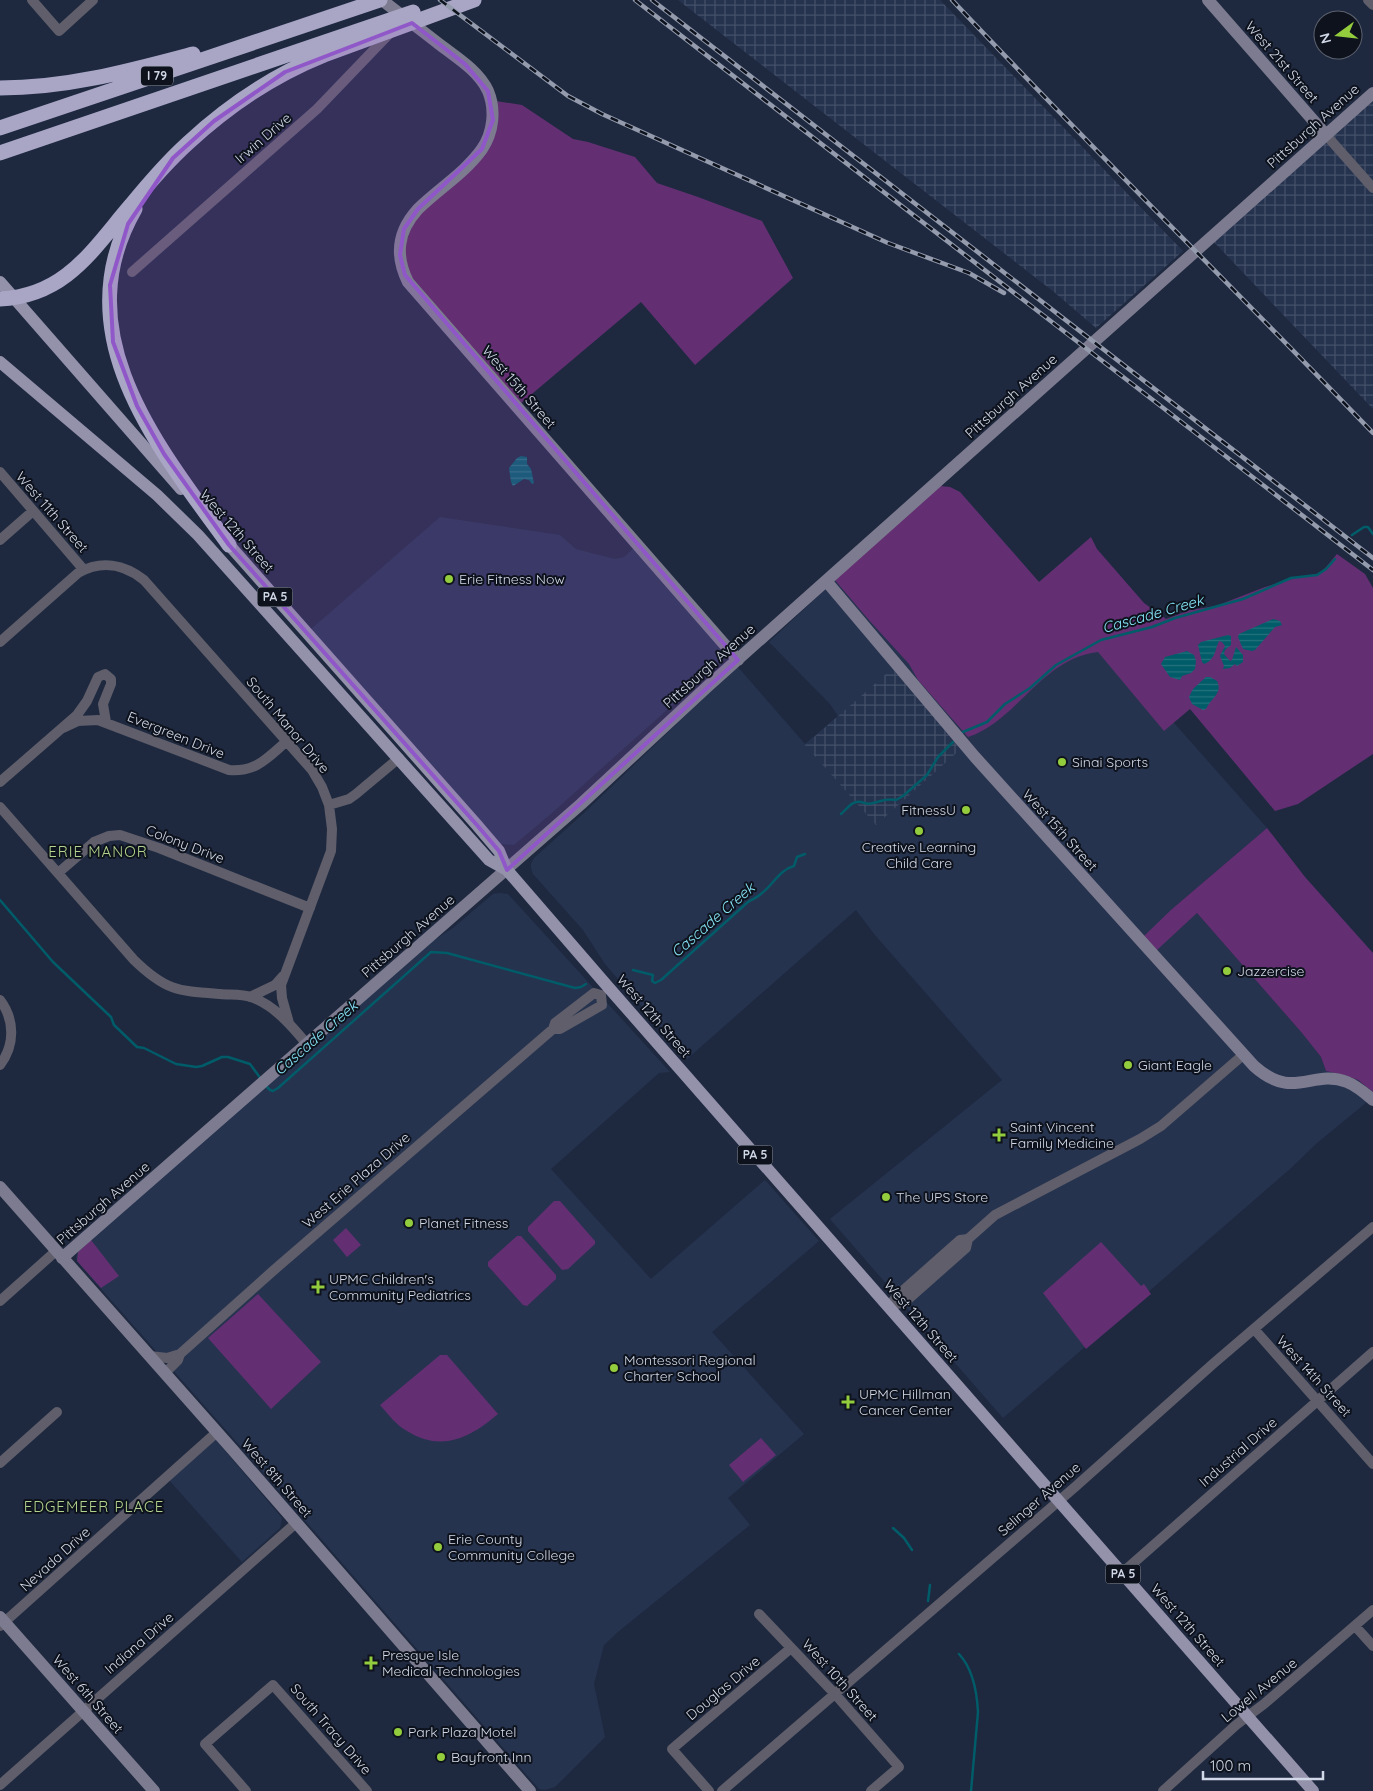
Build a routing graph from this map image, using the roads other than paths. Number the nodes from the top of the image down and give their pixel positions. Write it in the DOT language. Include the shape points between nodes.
graph roads {
  1 [pos="32,0"];
  2 [pos="93,0"];
  3 [pos="381,0"];
  4 [pos="450,0"];
  5 [pos="474,0"];
  6 [pos="1208,0"];
  7 [pos="1368,0"];
  8 [pos="1373,5"];
  9 [pos="405,18"];
  10 [pos="313,22"];
  11 [pos="322,49"];
  12 [pos="0,88"];
  13 [pos="1373,93"];
  14 [pos="0,128"];
  15 [pos="1326,135"];
  16 [pos="0,153"];
  17 [pos="173,158"];
  18 [pos="1373,188"];
  19 [pos="132,272"];
  20 [pos="0,282"];
  21 [pos="0,299"];
  22 [pos="0,362"];
  23 [pos="0,472"];
  24 [pos="33,511"];
  25 [pos="0,540"];
  26 [pos="229,546"];
  27 [pos="84,570"];
  28 [pos="827,582"];
  29 [pos="0,642"];
  30 [pos="738,660"];
  31 [pos="106,722"];
  32 [pos="62,728"];
  33 [pos="287,741"];
  34 [pos="399,758"];
  35 [pos="0,782"];
  36 [pos="329,805"];
  37 [pos="0,807"];
  38 [pos="506,870"];
  39 [pos="58,873"];
  40 [pos="310,908"];
  41 [pos="284,975"];
  42 [pos="605,992"];
  43 [pos="250,997"];
  44 [pos="0,1000"];
  45 [pos="289,1023"];
  46 [pos="306,1044"];
  47 [pos="1243,1055"];
  48 [pos="0,1065"];
  49 [pos="1373,1100"];
  50 [pos="0,1187"];
  51 [pos="1373,1227"];
  52 [pos="59,1254"];
  53 [pos="0,1301"];
  54 [pos="888,1306"];
  55 [pos="1254,1329"];
  56 [pos="1373,1352"];
  57 [pos="180,1354"];
  58 [pos="150,1356"];
  59 [pos="165,1373"];
  60 [pos="1317,1401"];
  61 [pos="57,1412"];
  62 [pos="217,1432"];
  63 [pos="0,1463"];
  64 [pos="1373,1464"];
  65 [pos="1059,1501"];
  66 [pos="296,1523"];
  67 [pos="1122,1572"];
  68 [pos="1373,1610"];
  69 [pos="759,1614"];
  70 [pos="2,1622"];
  71 [pos="1355,1626"];
  72 [pos="1373,1646"];
  73 [pos="791,1648"];
  74 [pos="835,1694"];
  75 [pos="83,1710"];
  76 [pos="1248,1716"];
  77 [pos="0,1785"];
  78 [pos="154,1791"];
  79 [pos="246,1791"];
  80 [pos="367,1791"];
  81 [pos="530,1791"];
  82 [pos="709,1791"];
  83 [pos="722,1791"];
  84 [pos="870,1791"];
  85 [pos="1163,1791"];
  86 [pos="1313,1791"];
  1 -- 2 [label="street" via="59,31"];
  3 -- 9 [label="street"];
  3 -- 10 [label="highway, I 79"];
  4 -- 11 [label="highway, I 79"];
  5 -- 11 [label="highway"];
  6 -- 15 [label="street, West 21st Street"];
  7 -- 8 [label="street"];
  9 -- 19 [label="street, Irwin Drive" via="317,109"];
  9 -- 30 [label="street, West 15th Street" via="478,76 488,91 493,120 476,157 410,218 400,247 400,262 405,275 420,297"];
  10 -- 12 [label="highway" via="108,76 42,87"];
  10 -- 14 [label="highway, I 79"];
  11 -- 16 [label="highway, I 79"];
  11 -- 17 [label="highway" via="214,121"];
  13 -- 15 [label="street, Pittsburgh Avenue"];
  15 -- 18 [label="street, West 21st Street"];
  15 -- 28 [label="street, Pittsburgh Avenue"];
  17 -- 21 [label="highway" via="80,265 62,279 38,290"];
  17 -- 26 [label="highway" via="140,201 120,243 110,285 111,331 126,380 150,431"];
  20 -- 26 [label="main road, West 12th Street / PA 5"];
  22 -- 34 [label="main road, West 12th Street / PA 5" via="178,514"];
  23 -- 24 [label="street, West 11th Street"];
  24 -- 25 [label="street"];
  24 -- 27 [label="street, West 11th Street"];
  26 -- 38 [label="main road, West 12th Street / PA 5" via="476,824 499,851"];
  27 -- 29 [label="street"];
  27 -- 33 [label="street, South Manor Drive" via="120,566 144,580"];
  28 -- 30 [label="street, Pittsburgh Avenue"];
  28 -- 47 [label="street, West 15th Street" via="985,769"];
  30 -- 38 [label="street, Pittsburgh Avenue"];
  31 -- 32 [label="street, Evergreen Drive" via="84,720"];
  31 -- 32 [label="street, Evergreen Drive" via="103,704 111,682 105,674 98,677 84,706"];
  31 -- 33 [label="street, Evergreen Drive" via="229,770 254,768"];
  32 -- 35 [label="street, Evergreen Drive"];
  33 -- 36 [label="street, South Manor Drive" via="312,770"];
  34 -- 36 [label="street" via="349,799"];
  34 -- 38 [label="main road, West 12th Street / PA 5" via="489,860"];
  36 -- 40 [label="street, South Manor Drive" via="331,851"];
  37 -- 39 [label="street"];
  38 -- 42 [label="main road, West 12th Street / PA 5"];
  38 -- 46 [label="street, Pittsburgh Avenue"];
  39 -- 40 [label="street, Colony Drive" via="94,842 120,835"];
  39 -- 43 [label="street" via="134,960 160,982 191,992"];
  40 -- 41 [label="street, South Manor Drive"];
  41 -- 43 [label="street" via="275,985"];
  41 -- 45 [label="street, South Manor Drive" via="282,998"];
  42 -- 54 [label="main road, West 12th Street / PA 5"];
  42 -- 57 [label="street, West Erie Plaza Drive" via="602,1005 560,1029 553,1029"];
  43 -- 45 [label="street" via="276,1011"];
  44 -- 48 [label="street" via="12,1032 9,1048"];
  45 -- 46 [label="street"];
  46 -- 52 [label="street, Pittsburgh Avenue"];
  47 -- 49 [label="street, West 15th Street" via="1266,1075 1285,1083 1338,1080 1356,1086"];
  47 -- 54 [label="street" via="1161,1126 995,1215 968,1239 966,1248 906,1302"];
  50 -- 52 [label="street, West 8th Street"];
  51 -- 55 [label="street, Selinger Avenue"];
  52 -- 53 [label="street, Pittsburgh Avenue"];
  52 -- 58 [label="street, West 8th Street"];
  54 -- 65 [label="main road, West 12th Street / PA 5"];
  55 -- 60 [label="street, West 14th Street"];
  55 -- 65 [label="street, Selinger Avenue"];
  56 -- 60 [label="street, Industrial Drive"];
  57 -- 58 [label="street" via="167,1358"];
  57 -- 59 [label="street, West Erie Plaza Drive"];
  58 -- 59 [label="street, West 8th Street"];
  59 -- 62 [label="street, West 8th Street"];
  60 -- 64 [label="street, West 14th Street"];
  60 -- 67 [label="street, Industrial Drive"];
  61 -- 63 [label="street"];
  62 -- 66 [label="street, West 8th Street"];
  62 -- 70 [label="street, Nevada Drive"];
  65 -- 67 [label="main road, West 12th Street / PA 5"];
  65 -- 74 [label="street, Selinger Avenue"];
  66 -- 75 [label="street, Indiana Drive"];
  66 -- 81 [label="street, West 8th Street"];
  67 -- 76 [label="main road, West 12th Street / PA 5"];
  68 -- 71 [label="street, Lowell Avenue"];
  69 -- 73 [label="street, West 10th Street"];
  70 -- 75 [label="street, West 6th Street"];
  71 -- 72 [label="street"];
  71 -- 76 [label="street, Lowell Avenue"];
  73 -- 74 [label="street, West 10th Street"];
  73 -- 82 [label="street, Douglas Drive" via="672,1749"];
  74 -- 83 [label="street, Selinger Avenue"];
  74 -- 84 [label="street, West 10th Street" via="898,1767"];
  75 -- 77 [label="street, Indiana Drive"];
  75 -- 78 [label="street, West 6th Street"];
  76 -- 85 [label="street, Lowell Avenue"];
  76 -- 86 [label="main road, West 12th Street / PA 5"];
  79 -- 80 [label="street, South Tracy Drive" via="205,1744 273,1685"];
}
